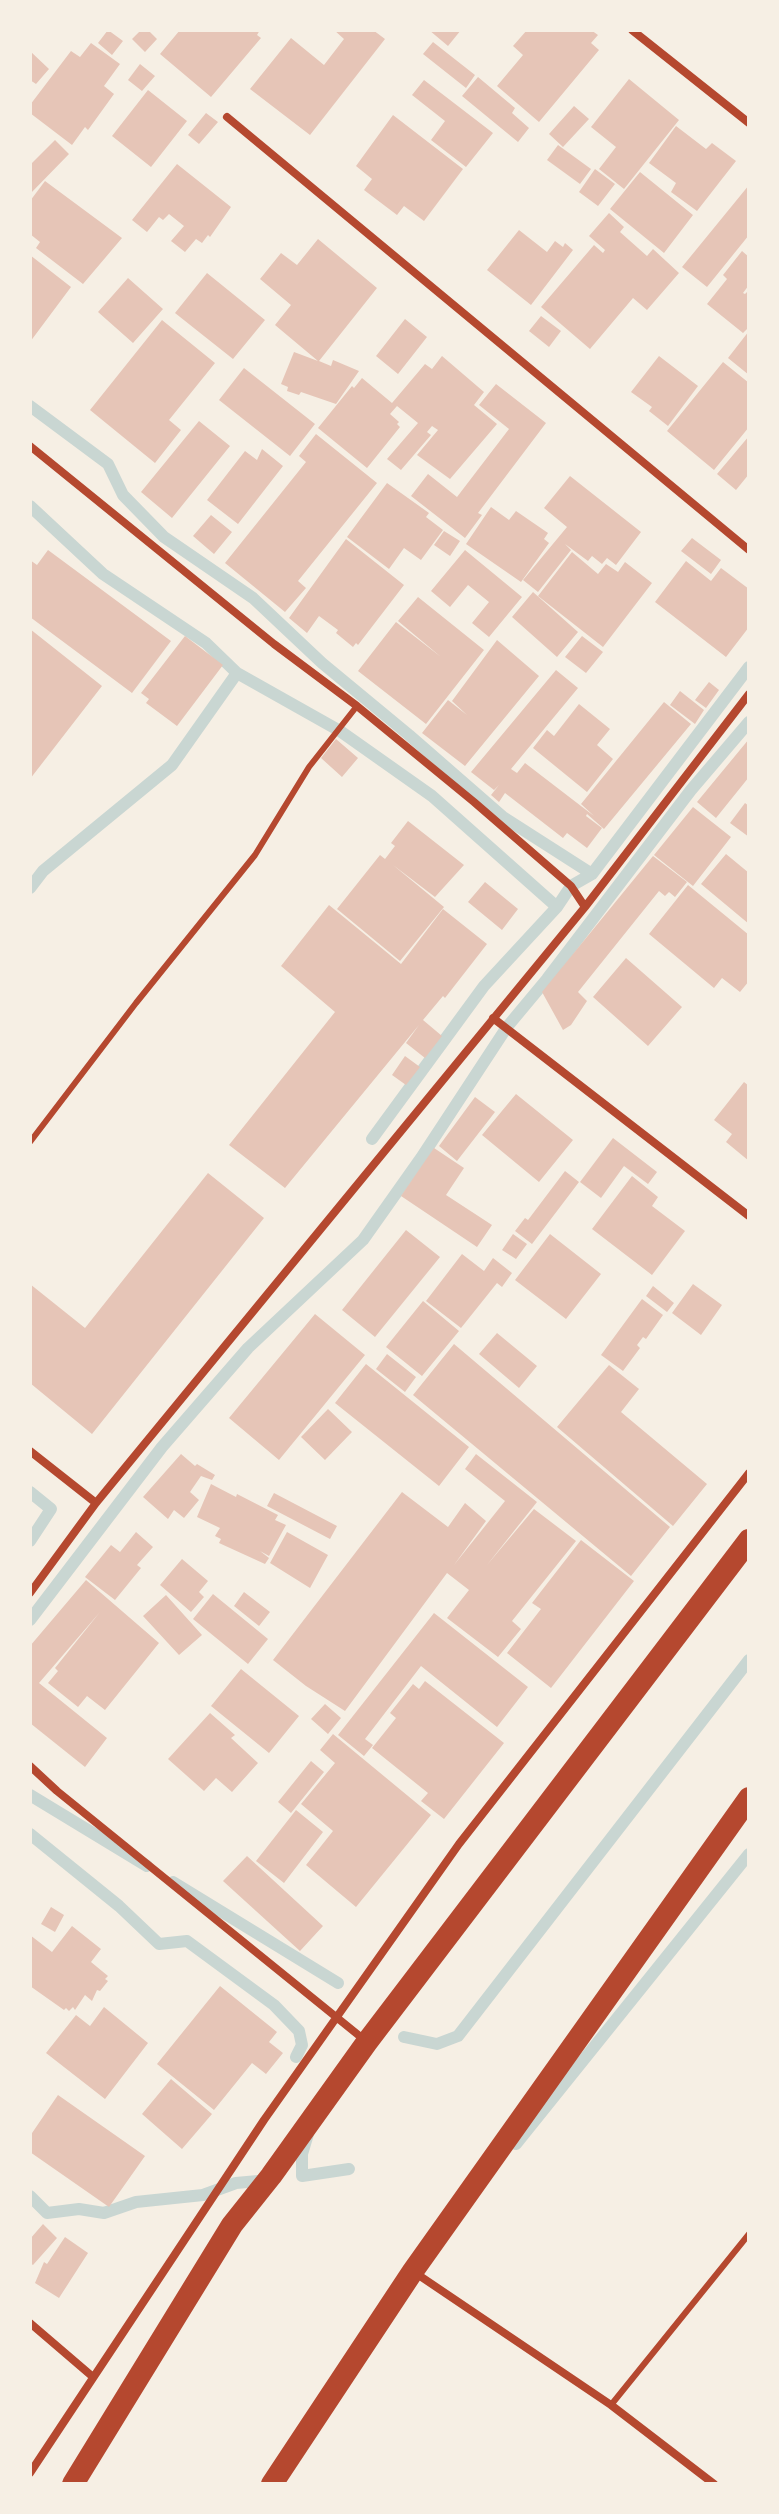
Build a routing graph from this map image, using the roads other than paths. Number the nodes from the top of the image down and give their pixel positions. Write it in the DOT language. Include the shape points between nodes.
graph roads {
  1 [pos="632,30"];
  2 [pos="227,117"];
  3 [pos="749,123"];
  4 [pos="30,446"];
  5 [pos="749,550"];
  6 [pos="749,694"];
  7 [pos="357,706"];
  8 [pos="585,907"];
  9 [pos="493,1018"];
  10 [pos="30,1142"];
  11 [pos="749,1216"];
  12 [pos="30,1451"];
  13 [pos="749,1473"];
  14 [pos="96,1503"];
  15 [pos="749,1540"];
  16 [pos="30,1593"];
  17 [pos="30,1766"];
  18 [pos="749,1798"];
  19 [pos="337,2016"];
  20 [pos="367,2042"];
  21 [pos="749,2234"];
  22 [pos="413,2271"];
  23 [pos="30,2323"];
  24 [pos="93,2377"];
  25 [pos="611,2405"];
  26 [pos="30,2473"];
  27 [pos="73,2484"];
  28 [pos="272,2484"];
  29 [pos="714,2484"];
  1 -- 3 [label="street"];
  2 -- 5 [label="street"];
  4 -- 7 [label="street"];
  6 -- 8 [label="street"];
  7 -- 8 [label="street" via="571,886"];
  7 -- 10 [label="lane" via="309,767 255,855"];
  8 -- 9 [label="street"];
  9 -- 11 [label="street"];
  9 -- 14 [label="street"];
  12 -- 14 [label="street"];
  13 -- 19 [label="street" via="459,1844"];
  14 -- 16 [label="street"];
  15 -- 20 [label="highway"];
  17 -- 19 [label="street"];
  18 -- 22 [label="highway"];
  19 -- 20 [label="street"];
  19 -- 24 [label="street"];
  20 -- 27 [label="highway" via="232,2225"];
  21 -- 25 [label="lane"];
  22 -- 25 [label="street"];
  22 -- 28 [label="highway"];
  23 -- 24 [label="street"];
  24 -- 26 [label="street"];
  25 -- 29 [label="street"];
}
